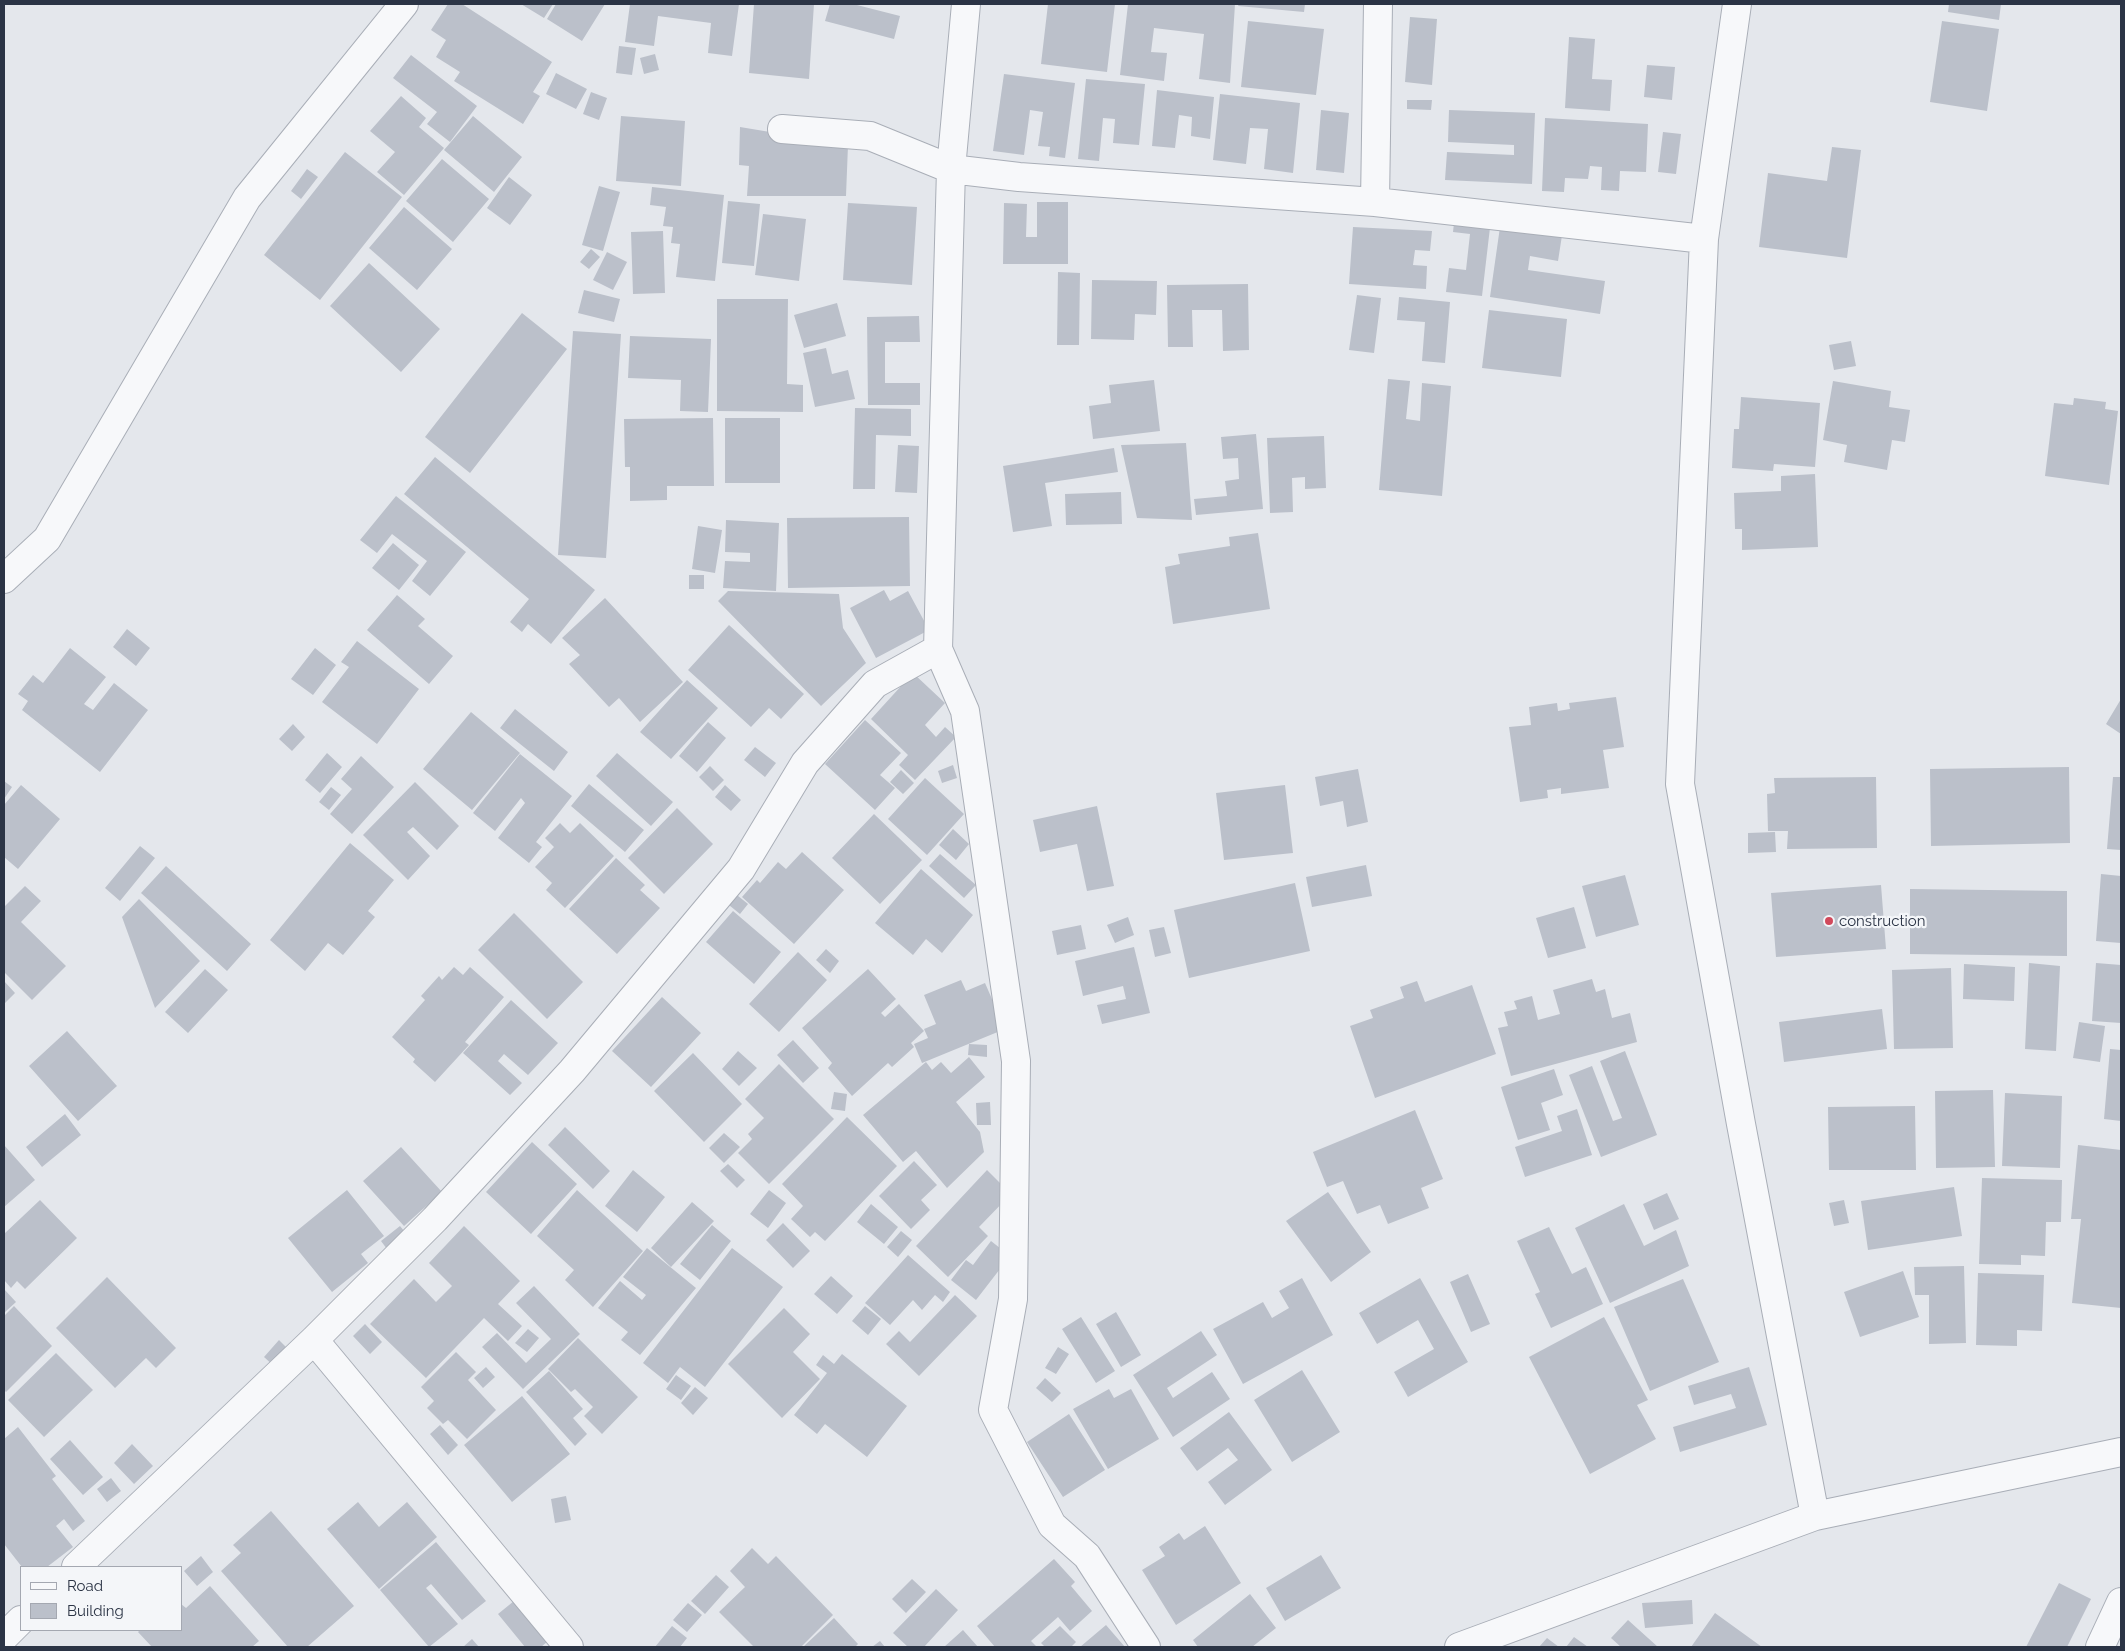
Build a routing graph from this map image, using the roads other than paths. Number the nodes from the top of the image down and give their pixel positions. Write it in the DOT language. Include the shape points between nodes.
graph roads {
  1 [pos="404,4"];
  2 [pos="966,4"];
  3 [pos="1378,4"];
  4 [pos="1737,4"];
  5 [pos="782,129"];
  6 [pos="951,169"];
  7 [pos="1375,202"];
  8 [pos="1704,240"];
  9 [pos="4,580"];
  10 [pos="938,649"];
  11 [pos="314,1340"];
  12 [pos="2121,1452"];
  13 [pos="1815,1516"];
  14 [pos="77,1566"];
  15 [pos="2121,1602"];
  16 [pos="20,1621"];
  17 [pos="4,1636"];
  18 [pos="569,1647"];
  19 [pos="1146,1647"];
  20 [pos="1459,1647"];
  21 [pos="2100,1647"];
  1 -- 9 [label="street" via="247,198 47,539"];
  2 -- 6 [label="street"];
  3 -- 7 [label="street"];
  4 -- 8 [label="street"];
  5 -- 6 [label="street" via="870,136"];
  6 -- 7 [label="street" via="1019,177"];
  6 -- 10 [label="street"];
  7 -- 8 [label="street"];
  8 -- 13 [label="street" via="1680,784"];
  10 -- 11 [label="street" via="875,684 805,763 741,869 572,1071 435,1219"];
  10 -- 19 [label="street" via="964,711 1016,1061 1013,1299 993,1410 1052,1525 1087,1556"];
  11 -- 14 [label="street"];
  11 -- 18 [label="street"];
  12 -- 13 [label="street"];
  13 -- 20 [label="street"];
  15 -- 21 [label="street"];
  16 -- 17 [label="street"];
}
